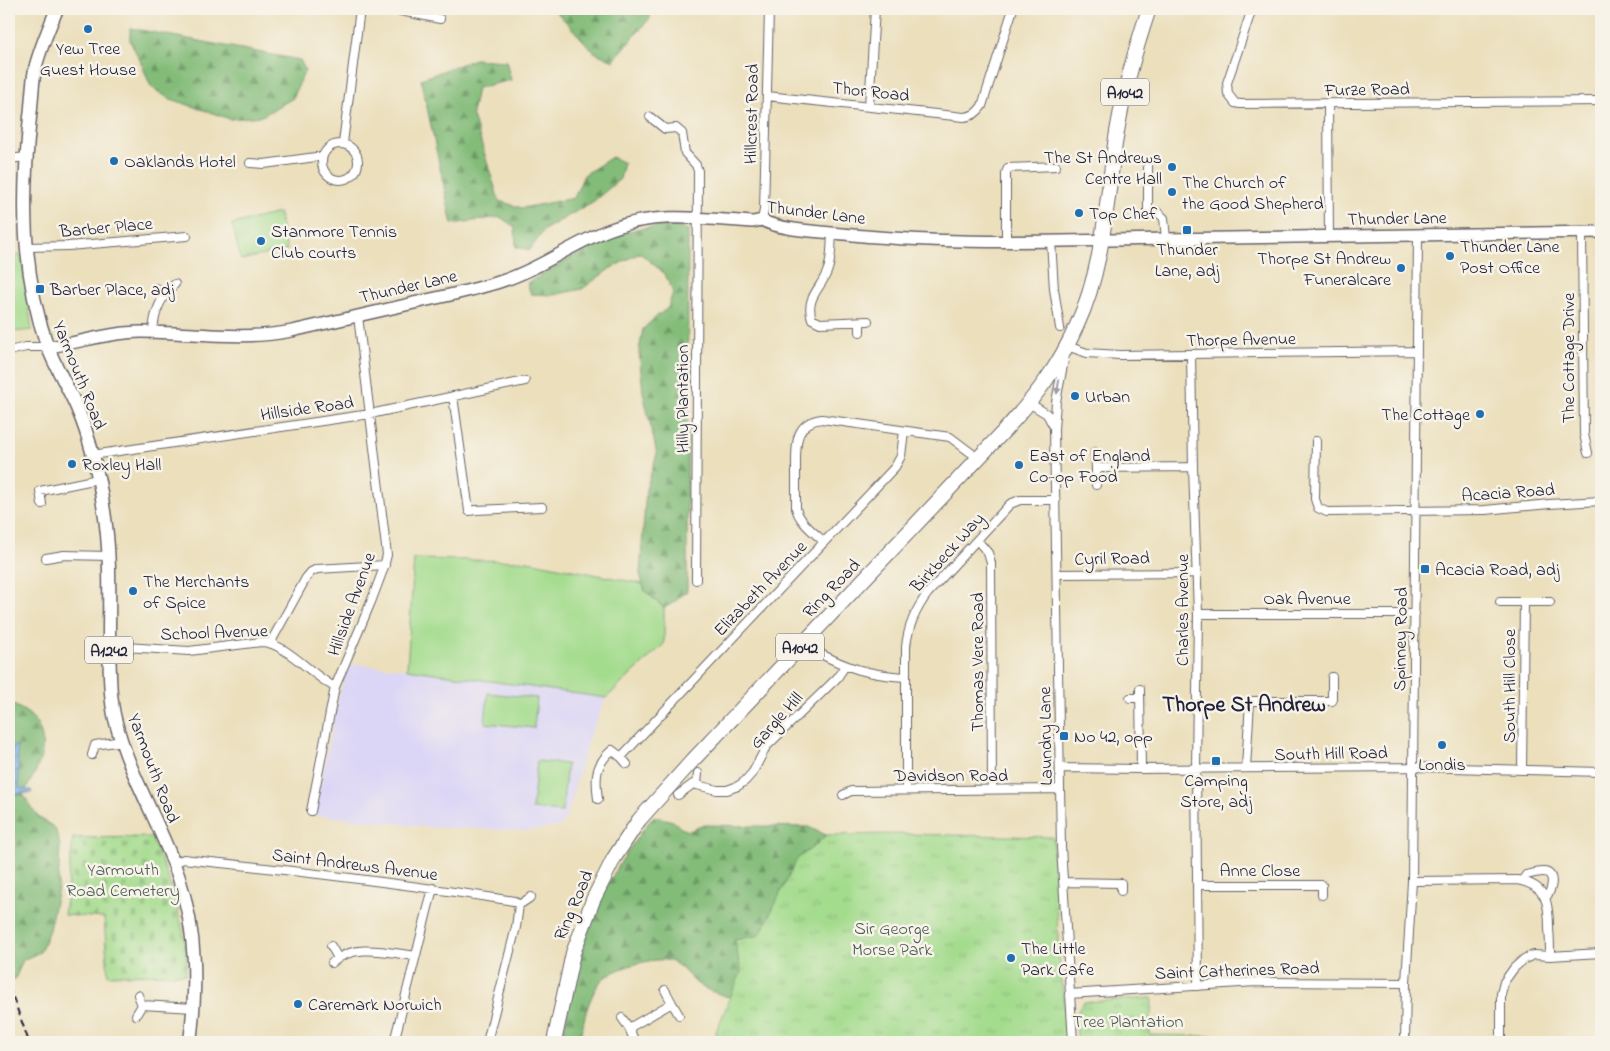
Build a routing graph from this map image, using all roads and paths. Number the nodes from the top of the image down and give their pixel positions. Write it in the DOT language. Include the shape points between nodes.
graph roads {
  1 [pos="57,9"];
  2 [pos="360,9"];
  3 [pos="391,9"];
  4 [pos="769,9"];
  5 [pos="874,9"];
  6 [pos="1013,9"];
  7 [pos="1149,9"];
  8 [pos="1252,9"];
  9 [pos="436,15"];
  10 [pos="767,96"];
  11 [pos="1601,102"];
  12 [pos="1328,104"];
  13 [pos="869,106"];
  14 [pos="655,118"];
  15 [pos="343,143"];
  16 [pos="26,157"];
  17 [pos="322,157"];
  18 [pos="9,159"];
  19 [pos="1148,162"];
  20 [pos="250,163"];
  21 [pos="1056,166"];
  22 [pos="698,217"];
  23 [pos="762,220"];
  24 [pos="832,232"];
  25 [pos="1601,232"];
  26 [pos="1582,233"];
  27 [pos="1418,235"];
  28 [pos="187,236"];
  29 [pos="1328,237"];
  30 [pos="1166,239"];
  31 [pos="1101,240"];
  32 [pos="1006,241"];
  33 [pos="1050,241"];
  34 [pos="27,247"];
  35 [pos="175,284"];
  36 [pos="156,288"];
  37 [pos="164,295"];
  38 [pos="358,316"];
  39 [pos="868,321"];
  40 [pos="860,322"];
  41 [pos="1060,328"];
  42 [pos="153,332"];
  43 [pos="860,332"];
  44 [pos="1067,346"];
  45 [pos="48,347"];
  46 [pos="9,351"];
  47 [pos="1417,351"];
  48 [pos="1191,355"];
  49 [pos="525,381"];
  50 [pos="453,396"];
  51 [pos="1029,403"];
  52 [pos="370,414"];
  53 [pos="1054,429"];
  54 [pos="904,432"];
  55 [pos="1316,441"];
  56 [pos="1095,452"];
  57 [pos="1588,453"];
  58 [pos="92,455"];
  59 [pos="978,458"];
  60 [pos="1193,467"];
  61 [pos="1096,468"];
  62 [pos="98,479"];
  63 [pos="38,482"];
  64 [pos="1096,485"];
  65 [pos="40,491"];
  66 [pos="1056,500"];
  67 [pos="1601,501"];
  68 [pos="42,504"];
  69 [pos="542,506"];
  70 [pos="1416,511"];
  71 [pos="977,540"];
  72 [pos="824,542"];
  73 [pos="109,556"];
  74 [pos="46,558"];
  75 [pos="385,566"];
  76 [pos="1198,573"];
  77 [pos="1058,574"];
  78 [pos="696,580"];
  79 [pos="1500,602"];
  80 [pos="1524,602"];
  81 [pos="1550,602"];
  82 [pos="1198,614"];
  83 [pos="1415,614"];
  84 [pos="272,643"];
  85 [pos="110,646"];
  86 [pos="815,651"];
  87 [pos="845,666"];
  88 [pos="906,677"];
  89 [pos="1332,677"];
  90 [pos="335,688"];
  91 [pos="1140,688"];
  92 [pos="1130,698"];
  93 [pos="1140,698"];
  94 [pos="122,741"];
  95 [pos="92,755"];
  96 [pos="621,757"];
  97 [pos="628,764"];
  98 [pos="1413,767"];
  99 [pos="1060,768"];
  100 [pos="1246,768"];
  101 [pos="1141,769"];
  102 [pos="1196,769"];
  103 [pos="1522,770"];
  104 [pos="1601,772"];
  105 [pos="698,773"];
  106 [pos="697,784"];
  107 [pos="992,789"];
  108 [pos="1060,789"];
  109 [pos="906,790"];
  110 [pos="678,795"];
  111 [pos="843,795"];
  112 [pos="598,799"];
  113 [pos="311,811"];
  114 [pos="173,863"];
  115 [pos="1322,875"];
  116 [pos="1412,881"];
  117 [pos="1522,881"];
  118 [pos="1063,882"];
  119 [pos="1121,883"];
  120 [pos="1197,885"];
  121 [pos="1322,885"];
  122 [pos="433,888"];
  123 [pos="1322,895"];
  124 [pos="531,897"];
  125 [pos="1545,898"];
  126 [pos="520,905"];
  127 [pos="331,946"];
  128 [pos="1601,953"];
  129 [pos="416,956"];
  130 [pos="1550,956"];
  131 [pos="1406,983"];
  132 [pos="1198,986"];
  133 [pos="665,990"];
  134 [pos="1069,994"];
  135 [pos="138,995"];
  136 [pos="672,1003"];
  137 [pos="142,1005"];
  138 [pos="194,1008"];
  139 [pos="136,1015"];
  140 [pos="679,1015"];
  141 [pos="622,1018"];
  142 [pos="629,1028"];
  143 [pos="190,1042"];
  144 [pos="394,1042"];
  145 [pos="488,1042"];
  146 [pos="554,1042"];
  147 [pos="635,1042"];
  148 [pos="1073,1042"];
  149 [pos="1405,1042"];
  150 [pos="1501,1042"];
  1 -- 16 [label="main road, Yarmouth Road / A1242" via="35,71"];
  2 -- 15 [label="street"];
  3 -- 9 [label="street"];
  4 -- 10 [label="street, Hillcrest Road"];
  5 -- 13 [label="street"];
  6 -- 13 [label="street, Thor Road" via="978,112 964,117"];
  7 -- 31 [label="highway, A1042" via="1121,109"];
  8 -- 12 [label="street, Furze Road" via="1227,83 1230,99 1246,105"];
  10 -- 13 [label="street, Thor Road"];
  10 -- 23 [label="street, Hillcrest Road"];
  11 -- 12 [label="street, Furze Road"];
  12 -- 29 [label="street"];
  14 -- 22 [label="street, Hilly Plantation" via="665,129 676,128 682,132 686,153 698,171"];
  15 -- 17 [label="street" via="330,146"];
  15 -- 17 [label="street" via="358,155 358,169 349,178 335,180 329,177 322,165"];
  16 -- 18 [label="street"];
  16 -- 34 [label="main road, Yarmouth Road / A1242"];
  17 -- 20 [label="street" via="261,168"];
  19 -- 30 [label="street" via="1148,211 1164,218"];
  21 -- 32 [label="street" via="1008,168"];
  22 -- 23 [label="street, Thunder Lane"];
  22 -- 38 [label="street, Thunder Lane" via="671,217 626,224 502,281"];
  22 -- 78 [label="street, Hilly Plantation"];
  23 -- 24 [label="street, Thunder Lane" via="774,226"];
  24 -- 32 [label="street, Thunder Lane" via="916,240"];
  24 -- 40 [label="street" via="828,270 811,299 810,313 812,319 820,323"];
  25 -- 26 [label="street, Thunder Lane"];
  26 -- 27 [label="street, Thunder Lane"];
  26 -- 57 [label="street, The Cottage Drive" via="1584,434"];
  27 -- 29 [label="street, Thunder Lane"];
  27 -- 47 [label="street, Spinney Road"];
  28 -- 34 [label="street, Barber Place"];
  29 -- 30 [label="street, Thunder Lane"];
  30 -- 31 [label="street, Thunder Lane"];
  31 -- 33 [label="street, Thunder Lane"];
  31 -- 44 [label="highway, Ring Road / A1042" via="1090,291"];
  32 -- 33 [label="street, Thunder Lane"];
  33 -- 41 [label="street"];
  34 -- 45 [label="main road, Yarmouth Road / A1242" via="34,301"];
  35 -- 37 [label="street"];
  36 -- 37 [label="street"];
  37 -- 42 [label="street" via="157,309"];
  38 -- 42 [label="street, Thunder Lane" via="252,336"];
  38 -- 52 [label="street, Hillside Avenue"];
  39 -- 40 [label="street"];
  40 -- 43 [label="street"];
  42 -- 45 [label="street, Thunder Lane" via="105,335"];
  44 -- 48 [label="street, Thorpe Avenue" via="1087,353"];
  44 -- 51 [label="highway, Ring Road / A1042" via="1058,365"];
  44 -- 53 [label="street, Laundry Lane, one-way" via="1058,387"];
  45 -- 46 [label="street"];
  45 -- 58 [label="main road, Yarmouth Road / A1242" via="78,410"];
  47 -- 48 [label="street, Thorpe Avenue"];
  47 -- 70 [label="street, Spinney Road"];
  48 -- 60 [label="street, Charles Avenue"];
  49 -- 50 [label="street, Hillside Road"];
  50 -- 52 [label="street, Hillside Road"];
  50 -- 69 [label="street" via="469,511"];
  51 -- 53 [label="street" via="1047,414"];
  51 -- 59 [label="highway, Ring Road / A1042"];
  52 -- 58 [label="street, Hillside Road"];
  52 -- 75 [label="street, Hillside Avenue" via="387,551"];
  53 -- 66 [label="street, Laundry Lane"];
  54 -- 59 [label="street" via="950,437"];
  54 -- 72 [label="street, Elizabeth Avenue" via="899,462"];
  54 -- 72 [label="street" via="822,419 809,422 803,428 796,449 797,514"];
  55 -- 70 [label="street, Acacia Road" via="1315,499 1318,508 1327,512"];
  56 -- 61 [label="street"];
  58 -- 62 [label="main road, Yarmouth Road / A1242"];
  59 -- 146 [label="highway, Ring Road / A1042" via="639,820 614,858 593,900 573,953"];
  60 -- 61 [label="street"];
  60 -- 76 [label="street, Charles Avenue"];
  61 -- 64 [label="street"];
  62 -- 65 [label="street"];
  62 -- 73 [label="main road, Yarmouth Road / A1242"];
  63 -- 65 [label="street"];
  65 -- 68 [label="street"];
  66 -- 71 [label="street, Birkbeck Way" via="1014,502"];
  66 -- 77 [label="street, Laundry Lane"];
  67 -- 70 [label="street, Acacia Road" via="1486,510"];
  70 -- 83 [label="street, Spinney Road"];
  71 -- 88 [label="street, Birkbeck Way" via="918,606 908,632"];
  71 -- 107 [label="street, Thomas Vere Road" via="988,553 991,563"];
  72 -- 96 [label="street, Elizabeth Avenue"];
  73 -- 74 [label="street"];
  73 -- 85 [label="main road, Yarmouth Road / A1242"];
  75 -- 84 [label="street" via="317,568 311,572"];
  75 -- 90 [label="street, Hillside Avenue"];
  76 -- 77 [label="street, Cyril Road"];
  76 -- 82 [label="street, Charles Avenue"];
  77 -- 99 [label="street, Laundry Lane"];
  79 -- 80 [label="street"];
  80 -- 81 [label="street"];
  80 -- 103 [label="street, South Hill Close"];
  82 -- 83 [label="street, Oak Avenue"];
  82 -- 102 [label="street, Charles Avenue"];
  83 -- 98 [label="street, Spinney Road"];
  84 -- 85 [label="street, School Avenue" via="189,651"];
  84 -- 90 [label="street, School Avenue"];
  85 -- 94 [label="main road, Yarmouth Road / A1242" via="115,718"];
  86 -- 87 [label="street"];
  87 -- 88 [label="street"];
  87 -- 106 [label="street, Gargle Hill" via="837,678 766,747 752,772 738,786 717,790"];
  88 -- 109 [label="street, Birkbeck Way"];
  89 -- 100 [label="street" via="1332,701 1250,701"];
  90 -- 113 [label="street, Hillside Avenue"];
  91 -- 93 [label="street"];
  92 -- 93 [label="street"];
  93 -- 101 [label="street"];
  94 -- 95 [label="street" via="93,744"];
  94 -- 114 [label="main road, Yarmouth Road / A1242" via="138,787"];
  96 -- 97 [label="street"];
  96 -- 112 [label="street" via="612,750 603,758 597,772"];
  98 -- 100 [label="street, South Hill Road"];
  98 -- 103 [label="street, South Hill Road"];
  98 -- 116 [label="street, Spinney Road"];
  99 -- 101 [label="street, South Hill Road"];
  99 -- 108 [label="street, Laundry Lane"];
  100 -- 102 [label="street, South Hill Road"];
  101 -- 102 [label="street, South Hill Road"];
  102 -- 120 [label="street, Charles Avenue"];
  103 -- 104 [label="street, South Hill Road"];
  105 -- 106 [label="street"];
  106 -- 110 [label="street"];
  107 -- 108 [label="street, Davidson Road"];
  107 -- 109 [label="street, Davidson Road"];
  108 -- 118 [label="street, Laundry Lane"];
  109 -- 111 [label="street, Davidson Road" via="851,791"];
  114 -- 122 [label="street, Saint Andrews Avenue" via="184,859"];
  114 -- 138 [label="main road, Yarmouth Road / A1242" via="193,939"];
  115 -- 121 [label="street, Anne Close"];
  116 -- 117 [label="street"];
  116 -- 131 [label="street, Spinney Road"];
  117 -- 125 [label="street" via="1535,886"];
  117 -- 125 [label="street" via="1526,876 1549,874 1552,887"];
  118 -- 119 [label="street"];
  118 -- 134 [label="street, Laundry Lane"];
  120 -- 121 [label="street, Anne Close"];
  120 -- 132 [label="street, Charles Avenue"];
  121 -- 123 [label="street, Anne Close"];
  122 -- 126 [label="street, Saint Andrews Avenue" via="514,901"];
  122 -- 129 [label="street"];
  124 -- 126 [label="street"];
  125 -- 130 [label="street" via="1549,910"];
  126 -- 145 [label="street"];
  127 -- 129 [label="street" via="335,960 362,950"];
  128 -- 130 [label="street"];
  129 -- 144 [label="street"];
  130 -- 150 [label="street" via="1534,955 1524,960 1504,982 1500,994"];
  131 -- 132 [label="street, Saint Catherines Road" via="1279,982"];
  131 -- 149 [label="street, Spinney Road"];
  132 -- 134 [label="street, Saint Catherines Road"];
  133 -- 136 [label="street"];
  134 -- 148 [label="street, Laundry Lane"];
  135 -- 137 [label="street"];
  136 -- 140 [label="street"];
  136 -- 142 [label="street"];
  137 -- 138 [label="street"];
  137 -- 139 [label="street"];
  138 -- 143 [label="main road, Yarmouth Road / A1242"];
  141 -- 142 [label="street"];
  142 -- 147 [label="street"];
}
